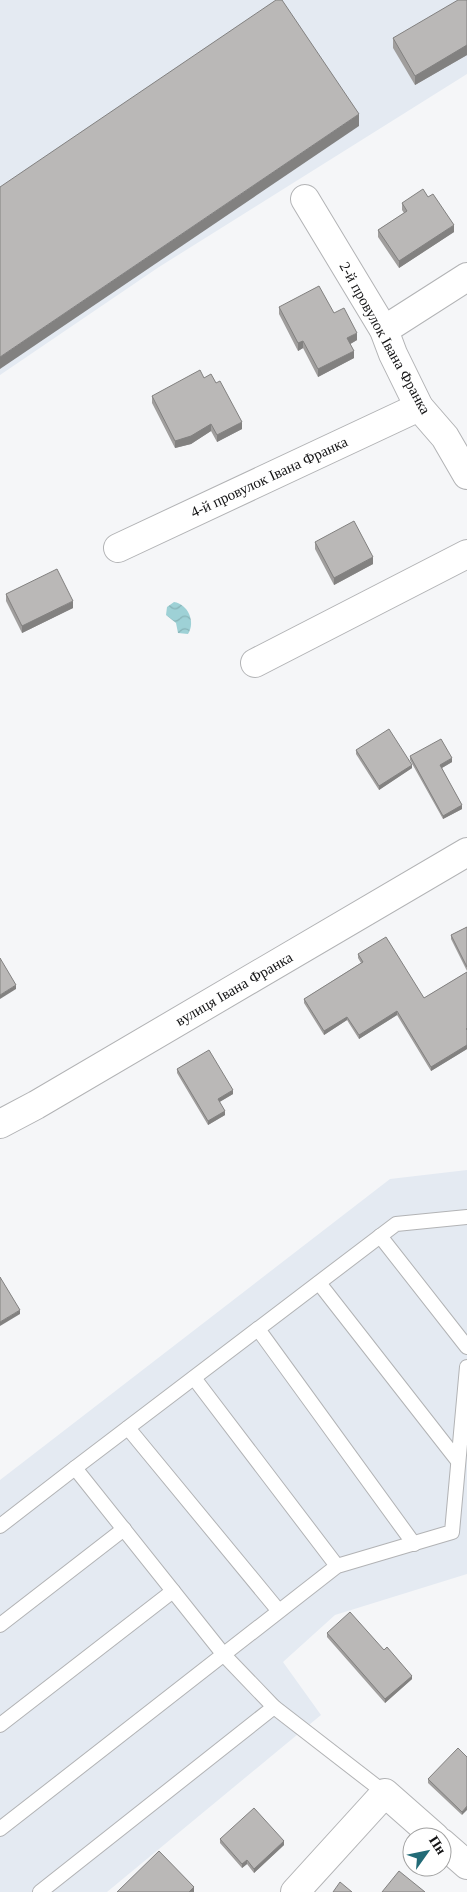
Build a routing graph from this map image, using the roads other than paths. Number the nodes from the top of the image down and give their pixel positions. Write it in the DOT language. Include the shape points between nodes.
graph roads {
  1 [pos="305,199"];
  2 [pos="467,277"];
  3 [pos="384,330"];
  4 [pos="419,407"];
  5 [pos="467,475"];
  6 [pos="118,548"];
  7 [pos="467,554"];
  8 [pos="255,663"];
  9 [pos="467,852"];
  10 [pos="0,1124"];
  11 [pos="467,1217"];
  12 [pos="380,1236"];
  13 [pos="319,1283"];
  14 [pos="258,1329"];
  15 [pos="467,1347"];
  16 [pos="467,1367"];
  17 [pos="194,1378"];
  18 [pos="128,1428"];
  19 [pos="458,1461"];
  20 [pos="75,1468"];
  21 [pos="0,1526"];
  22 [pos="124,1528"];
  23 [pos="414,1544"];
  24 [pos="337,1566"];
  25 [pos="173,1591"];
  26 [pos="278,1610"];
  27 [pos="0,1625"];
  28 [pos="224,1655"];
  29 [pos="274,1707"];
  30 [pos="0,1726"];
  31 [pos="385,1792"];
  32 [pos="425,1827"];
  33 [pos="0,1829"];
  34 [pos="452,1852"];
  35 [pos="467,1865"];
  36 [pos="40,1892"];
  37 [pos="295,1892"];
  1 -- 3 [label="street, 2-й провулок Івана Франка"];
  2 -- 3 [label="street"];
  3 -- 4 [label="street, 2-й провулок Івана Франка"];
  4 -- 5 [label="street, 2-й провулок Івана Франка" via="445,437"];
  4 -- 6 [label="street, 4-й провулок Івана Франка"];
  7 -- 8 [label="street"];
  9 -- 10 [label="street, вулиця Івана Франка"];
  11 -- 12 [label="lane" via="396,1224"];
  12 -- 13 [label="lane"];
  12 -- 15 [label="lane"];
  13 -- 14 [label="lane"];
  13 -- 19 [label="lane"];
  14 -- 17 [label="lane"];
  14 -- 23 [label="lane"];
  16 -- 19 [label="lane"];
  17 -- 18 [label="lane"];
  17 -- 24 [label="lane"];
  18 -- 20 [label="lane"];
  18 -- 26 [label="lane"];
  19 -- 23 [label="lane" via="452,1532"];
  20 -- 21 [label="lane"];
  20 -- 22 [label="lane"];
  22 -- 25 [label="lane"];
  22 -- 27 [label="lane"];
  23 -- 24 [label="lane"];
  24 -- 26 [label="lane"];
  25 -- 28 [label="lane"];
  25 -- 30 [label="lane"];
  26 -- 28 [label="lane"];
  28 -- 29 [label="lane"];
  28 -- 33 [label="lane"];
  29 -- 31 [label="lane"];
  29 -- 36 [label="lane"];
  31 -- 32 [label="street"];
  31 -- 37 [label="street"];
  34 -- 35 [label="street"];
}
